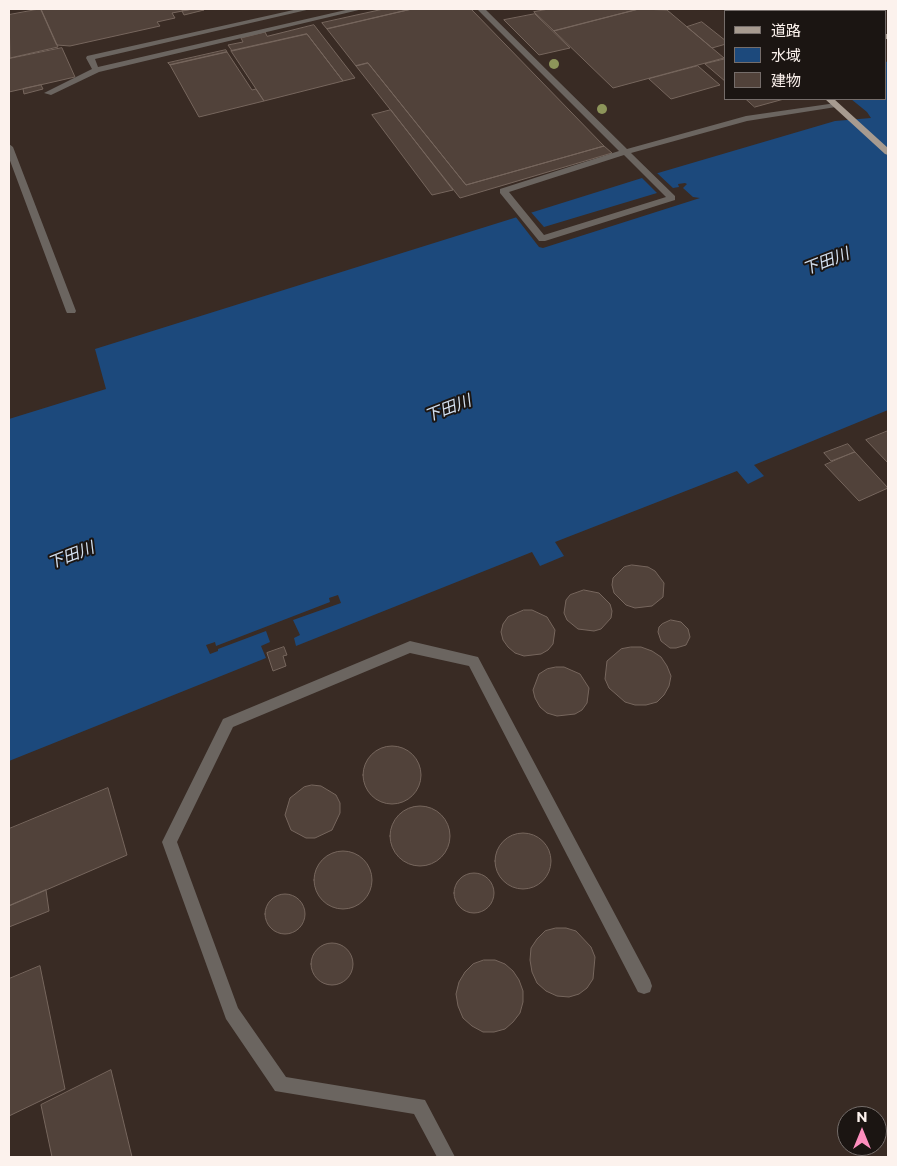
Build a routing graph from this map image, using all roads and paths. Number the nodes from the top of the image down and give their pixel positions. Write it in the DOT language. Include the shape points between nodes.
graph roads {
  1 [pos="307,9"];
  2 [pos="359,9"];
  3 [pos="481,9"];
  4 [pos="96,70"];
  5 [pos="48,93"];
  6 [pos="830,100"];
  7 [pos="836,105"];
  8 [pos="9,147"];
  9 [pos="626,152"];
  10 [pos="888,152"];
  11 [pos="71,310"];
  12 [pos="644,986"];
  13 [pos="446,1157"];
  1 -- 4 [label="street" via="90,58"];
  2 -- 4 [label="street"];
  3 -- 9 [label="street"];
  4 -- 5 [label="street"];
  6 -- 7 [label="main road"];
  7 -- 9 [label="street" via="746,119"];
  7 -- 10 [label="main road"];
  8 -- 11 [label="street"];
  9 -- 9 [label="street" via="672,198 542,239 502,191"];
  12 -- 13 [label="street" via="473,661 410,647 228,723 169,842 232,1013 281,1085 419,1106"];
}
